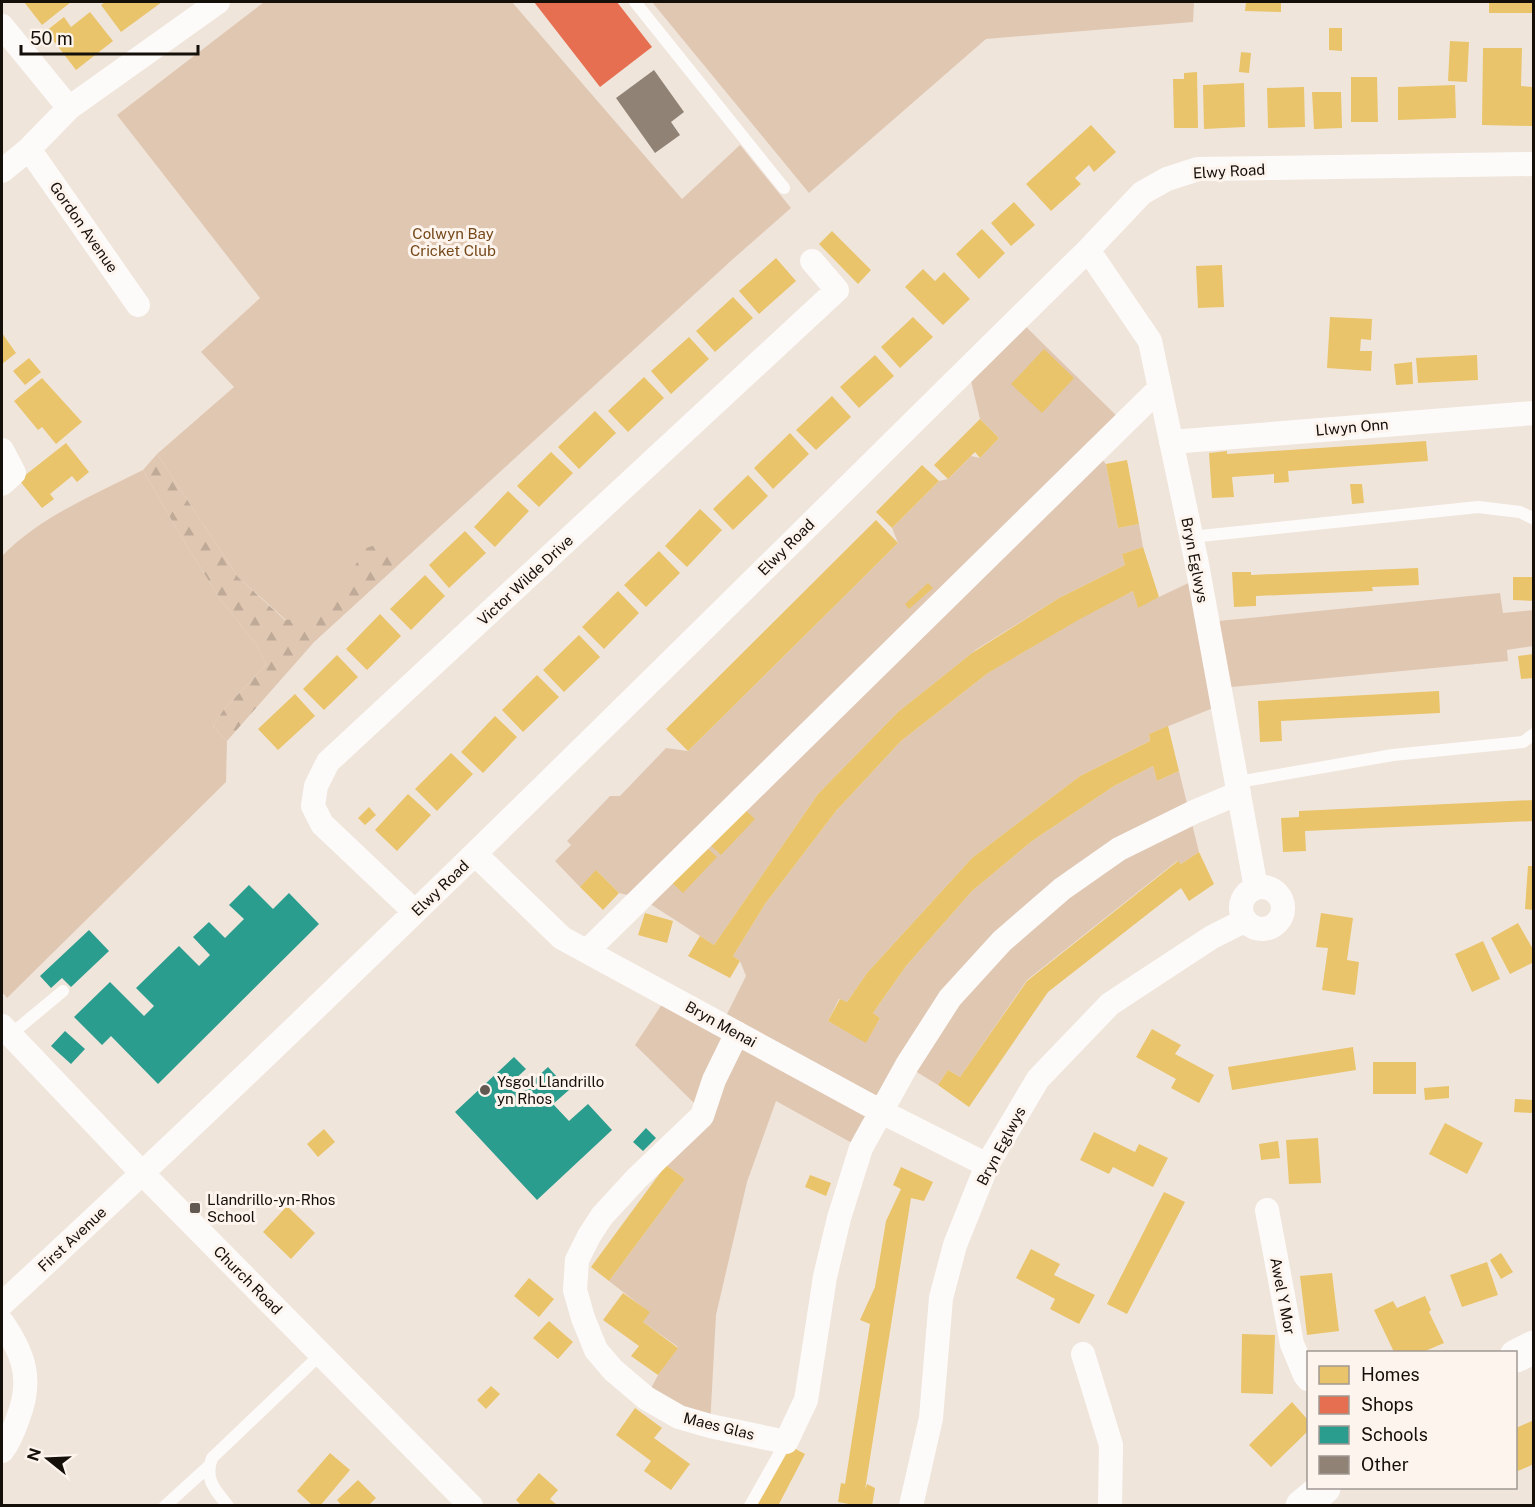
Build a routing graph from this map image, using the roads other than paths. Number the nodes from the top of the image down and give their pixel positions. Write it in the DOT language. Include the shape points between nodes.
graph roads {
  1 [pos="635,2"];
  2 [pos="206,5"];
  3 [pos="2,26"];
  4 [pos="69,108"];
  5 [pos="29,149"];
  6 [pos="1533,164"];
  7 [pos="2,171"];
  8 [pos="784,188"];
  9 [pos="1088,250"];
  10 [pos="812,261"];
  11 [pos="138,305"];
  12 [pos="1160,388"];
  13 [pos="1533,413"];
  14 [pos="1171,442"];
  15 [pos="2,450"];
  16 [pos="2,484"];
  17 [pos="1533,519"];
  18 [pos="1191,537"];
  19 [pos="1533,734"];
  20 [pos="1239,788"];
  21 [pos="475,854"];
  22 [pos="1256,888"];
  23 [pos="415,912"];
  24 [pos="1244,921"];
  25 [pos="587,951"];
  26 [pos="63,991"];
  27 [pos="6,1031"];
  28 [pos="737,1033"];
  29 [pos="880,1111"];
  30 [pos="987,1165"];
  31 [pos="143,1174"];
  32 [pos="1267,1210"];
  33 [pos="2,1305"];
  34 [pos="2,1322"];
  35 [pos="1533,1347"];
  36 [pos="1083,1353"];
  37 [pos="321,1354"];
  38 [pos="1517,1355"];
  39 [pos="1307,1378"];
  40 [pos="786,1442"];
  41 [pos="2,1451"];
  42 [pos="209,1466"];
  43 [pos="1323,1489"];
  44 [pos="1110,1505"];
  45 [pos="165,1506"];
  46 [pos="228,1506"];
  47 [pos="471,1506"];
  48 [pos="750,1506"];
  49 [pos="911,1506"];
  50 [pos="1302,1506"];
  1 -- 8 [label="lane"];
  2 -- 4 [label="street"];
  3 -- 4 [label="street"];
  4 -- 5 [label="street"];
  5 -- 7 [label="street"];
  5 -- 11 [label="street, Gordon Avenue"];
  6 -- 9 [label="street, Elwy Road" via="1198,169 1167,179 1142,193"];
  9 -- 12 [label="street, Bryn Eglwys" via="1150,341"];
  9 -- 21 [label="street, Elwy Road"];
  10 -- 23 [label="street, Victor Wilde Drive" via="837,290 328,762 316,786 313,806 322,824"];
  12 -- 14 [label="street, Bryn Eglwys"];
  12 -- 25 [label="street"];
  13 -- 14 [label="street, Llwyn Onn"];
  14 -- 18 [label="street, Bryn Eglwys"];
  15 -- 16 [label="street" via="14,473"];
  17 -- 18 [label="lane" via="1520,512 1478,507"];
  18 -- 20 [label="street, Bryn Eglwys"];
  19 -- 20 [label="lane" via="1523,742 1393,754"];
  20 -- 22 [label="street, Bryn Eglwys"];
  20 -- 29 [label="street" via="1119,849 1062,889 1002,941 950,998"];
  21 -- 23 [label="street, Elwy Road"];
  21 -- 25 [label="street, Bryn Menai" via="562,938"];
  22 -- 24 [label="street" via="1247,893 1240,906"];
  22 -- 24 [label="street" via="1268,888 1278,894 1283,904 1282,916 1263,930"];
  23 -- 31 [label="street, Elwy Road"];
  24 -- 30 [label="street, Bryn Eglwys" via="1212,937 1110,1004 1038,1079"];
  25 -- 28 [label="street, Bryn Menai"];
  26 -- 27 [label="lane"];
  27 -- 31 [label="street, Church Road"];
  28 -- 29 [label="street, Bryn Menai"];
  28 -- 40 [label="street, Maes Glas" via="702,1116 637,1178 589,1236 577,1260 575,1290 596,1350 646,1398 679,1417"];
  29 -- 30 [label="street, Bryn Menai"];
  29 -- 40 [label="street" via="861,1148 839,1218 825,1277 806,1400"];
  30 -- 49 [label="street, Bryn Eglwys" via="955,1245 941,1298 931,1418"];
  31 -- 33 [label="street, First Avenue"];
  31 -- 37 [label="street, Church Road"];
  32 -- 39 [label="street, Awel Y Mor" via="1292,1344"];
  34 -- 41 [label="street" via="23,1360 27,1382 21,1411"];
  35 -- 38 [label="main road"];
  36 -- 44 [label="street" via="1111,1445"];
  37 -- 42 [label="lane" via="212,1458"];
  37 -- 47 [label="street, Church Road"];
  40 -- 48 [label="lane"];
  42 -- 45 [label="lane"];
  42 -- 46 [label="lane" via="209,1479"];
  43 -- 50 [label="main road"];
}
